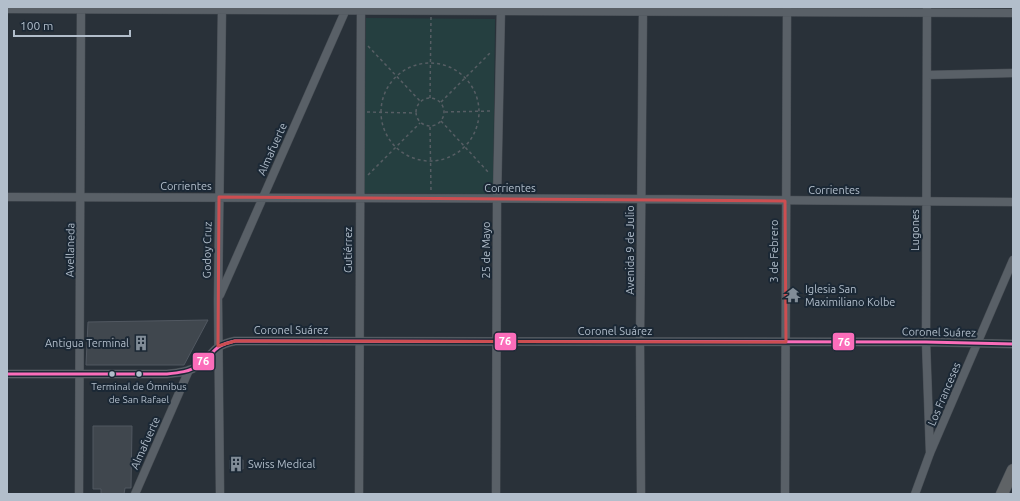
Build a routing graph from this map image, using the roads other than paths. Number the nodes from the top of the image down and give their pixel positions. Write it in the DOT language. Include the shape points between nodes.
graph roads {
  1 [pos="81,8"];
  2 [pos="222,8"];
  3 [pos="346,8"];
  4 [pos="361,8"];
  5 [pos="7,9"];
  6 [pos="501,9"];
  7 [pos="643,9"];
  8 [pos="787,9"];
  9 [pos="927,10"];
  10 [pos="1013,13"];
  11 [pos="1013,73"];
  12 [pos="927,75"];
  13 [pos="7,197"];
  14 [pos="219,197"];
  15 [pos="81,198"];
  16 [pos="263,198"];
  17 [pos="359,199"];
  18 [pos="497,199"];
  19 [pos="642,199"];
  20 [pos="785,201"];
  21 [pos="926,201"];
  22 [pos="1013,202"];
  23 [pos="1013,260"];
  24 [pos="218,300"];
  25 [pos="359,341"];
  26 [pos="496,341"];
  27 [pos="640,342"];
  28 [pos="786,342"];
  29 [pos="926,342"];
  30 [pos="977,344"];
  31 [pos="1013,344"];
  32 [pos="218,346"];
  33 [pos="189,370"];
  34 [pos="7,374"];
  35 [pos="79,374"];
  36 [pos="930,453"];
  37 [pos="1013,470"];
  38 [pos="1008,492"];
  39 [pos="79,494"];
  40 [pos="135,494"];
  41 [pos="220,494"];
  42 [pos="359,494"];
  43 [pos="496,494"];
  44 [pos="641,494"];
  45 [pos="785,494"];
  46 [pos="915,494"];
  1 -- 2 [label="street"];
  1 -- 5 [label="street"];
  1 -- 15 [label="street, Avellaneda"];
  2 -- 3 [label="street"];
  2 -- 14 [label="street, Godoy Cruz"];
  3 -- 4 [label="street"];
  3 -- 16 [label="street, Almafuerte"];
  4 -- 6 [label="street"];
  4 -- 17 [label="street, Gutiérrez"];
  6 -- 7 [label="street"];
  6 -- 18 [label="street, 25 de Mayo"];
  7 -- 8 [label="street"];
  7 -- 19 [label="street, Avenida 9 de Julio"];
  8 -- 9 [label="street"];
  8 -- 20 [label="street, 3 de Febrero"];
  9 -- 10 [label="street"];
  9 -- 12 [label="street, Lugones"];
  11 -- 12 [label="street"];
  12 -- 21 [label="street, Lugones"];
  13 -- 15 [label="street, Corrientes"];
  14 -- 15 [label="street, Corrientes"];
  14 -- 16 [label="street, Corrientes"];
  14 -- 24 [label="street, Godoy Cruz"];
  15 -- 35 [label="street, Avellaneda"];
  16 -- 17 [label="street, Corrientes"];
  16 -- 24 [label="street, Almafuerte"];
  17 -- 18 [label="street, Corrientes"];
  17 -- 25 [label="street, Gutiérrez"];
  18 -- 19 [label="street, Corrientes"];
  18 -- 26 [label="street, 25 de Mayo"];
  19 -- 20 [label="street, Corrientes"];
  19 -- 27 [label="street, Avenida 9 de Julio"];
  20 -- 21 [label="street, Corrientes"];
  20 -- 28 [label="street, 3 de Febrero"];
  21 -- 22 [label="street, Corrientes"];
  21 -- 29 [label="street, Lugones"];
  23 -- 30 [label="street, Los Franceses"];
  24 -- 32 [label="street, Godoy Cruz"];
  25 -- 26 [label="street, Coronel Suárez"];
  25 -- 32 [label="street, Coronel Suárez" via="235,341"];
  25 -- 42 [label="street, Gutiérrez"];
  26 -- 27 [label="street, Coronel Suárez"];
  26 -- 43 [label="street, 25 de Mayo"];
  27 -- 28 [label="street, Coronel Suárez"];
  27 -- 44 [label="street, Avenida 9 de Julio"];
  28 -- 29 [label="street, Coronel Suárez"];
  28 -- 45 [label="street, 3 de Febrero"];
  29 -- 30 [label="street, Coronel Suárez"];
  29 -- 36 [label="street, Lugones"];
  30 -- 31 [label="street, Coronel Suárez"];
  30 -- 36 [label="street, Los Franceses"];
  32 -- 33 [label="street" via="200,365"];
  32 -- 41 [label="street, Godoy Cruz"];
  33 -- 35 [label="street" via="166,374"];
  33 -- 40 [label="street, Almafuerte"];
  34 -- 35 [label="street"];
  35 -- 39 [label="street, Avellaneda"];
  36 -- 46 [label="street, Los Franceses"];
  37 -- 38 [label="highway"];
}
